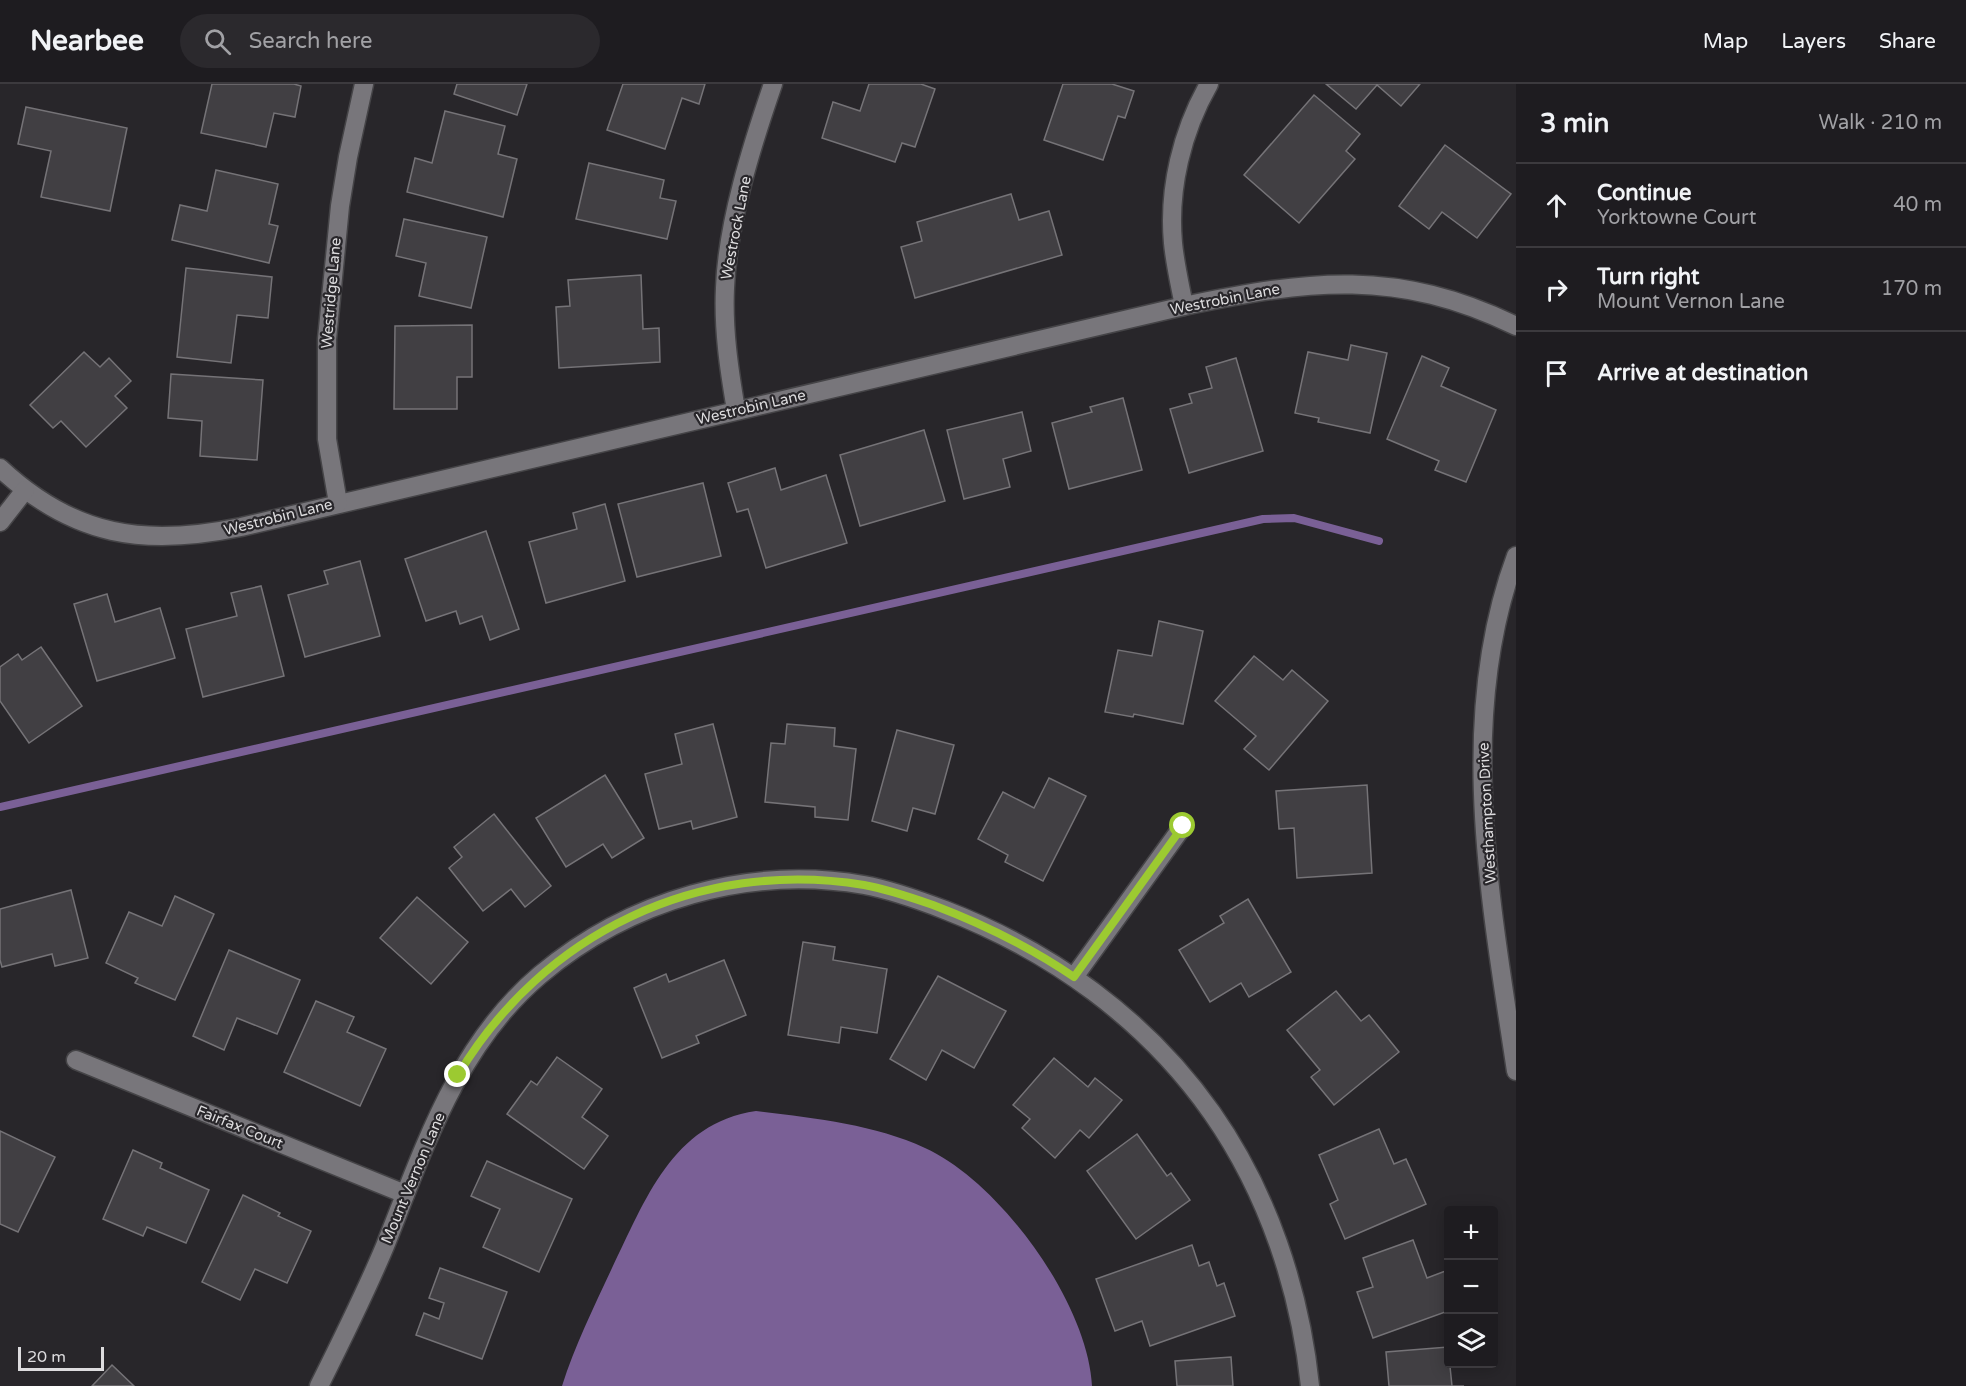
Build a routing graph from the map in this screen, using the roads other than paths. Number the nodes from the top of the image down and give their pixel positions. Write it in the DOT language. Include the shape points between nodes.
graph roads {
  1 [pos="364,84"];
  2 [pos="773,84"];
  3 [pos="1209,84"];
  4 [pos="1184,306"];
  5 [pos="1516,326"];
  6 [pos="736,410"];
  7 [pos="0,468"];
  8 [pos="25,490"];
  9 [pos="338,503"];
  10 [pos="0,522"];
  11 [pos="1516,556"];
  12 [pos="1183,826"];
  13 [pos="1074,977"];
  14 [pos="76,1060"];
  15 [pos="1516,1071"];
  16 [pos="405,1194"];
  17 [pos="319,1386"];
  18 [pos="1310,1386"];
  1 -- 9 [label="street, Westridge Lane" via="340,206 327,339 327,439"];
  2 -- 6 [label="street, Westrock Lane" via="728,251 724,287 726,354"];
  3 -- 4 [label="street" via="1189,126 1174,190 1173,244"];
  4 -- 5 [label="street, Westrobin Lane" via="1299,286 1383,285 1454,300"];
  4 -- 6 [label="street, Westrobin Lane"];
  6 -- 9 [label="street, Westrobin Lane"];
  7 -- 8 [label="street, Westrobin Lane"];
  8 -- 9 [label="street, Westrobin Lane" via="77,520 154,537 215,532"];
  8 -- 10 [label="street"];
  11 -- 15 [label="street, Westhampton Drive" via="1497,627 1482,759 1486,847"];
  12 -- 13 [label="street"];
  13 -- 16 [label="street, Mount Vernon Lane" via="982,925 913,898 864,885 808,880 750,882 665,902 585,941 539,975 502,1012 458,1075"];
  13 -- 18 [label="street, Mount Vernon Lane" via="1170,1061 1211,1112 1242,1162 1268,1216 1288,1275"];
  14 -- 16 [label="street, Fairfax Court"];
  16 -- 17 [label="street, Mount Vernon Lane" via="362,1300"];
}
